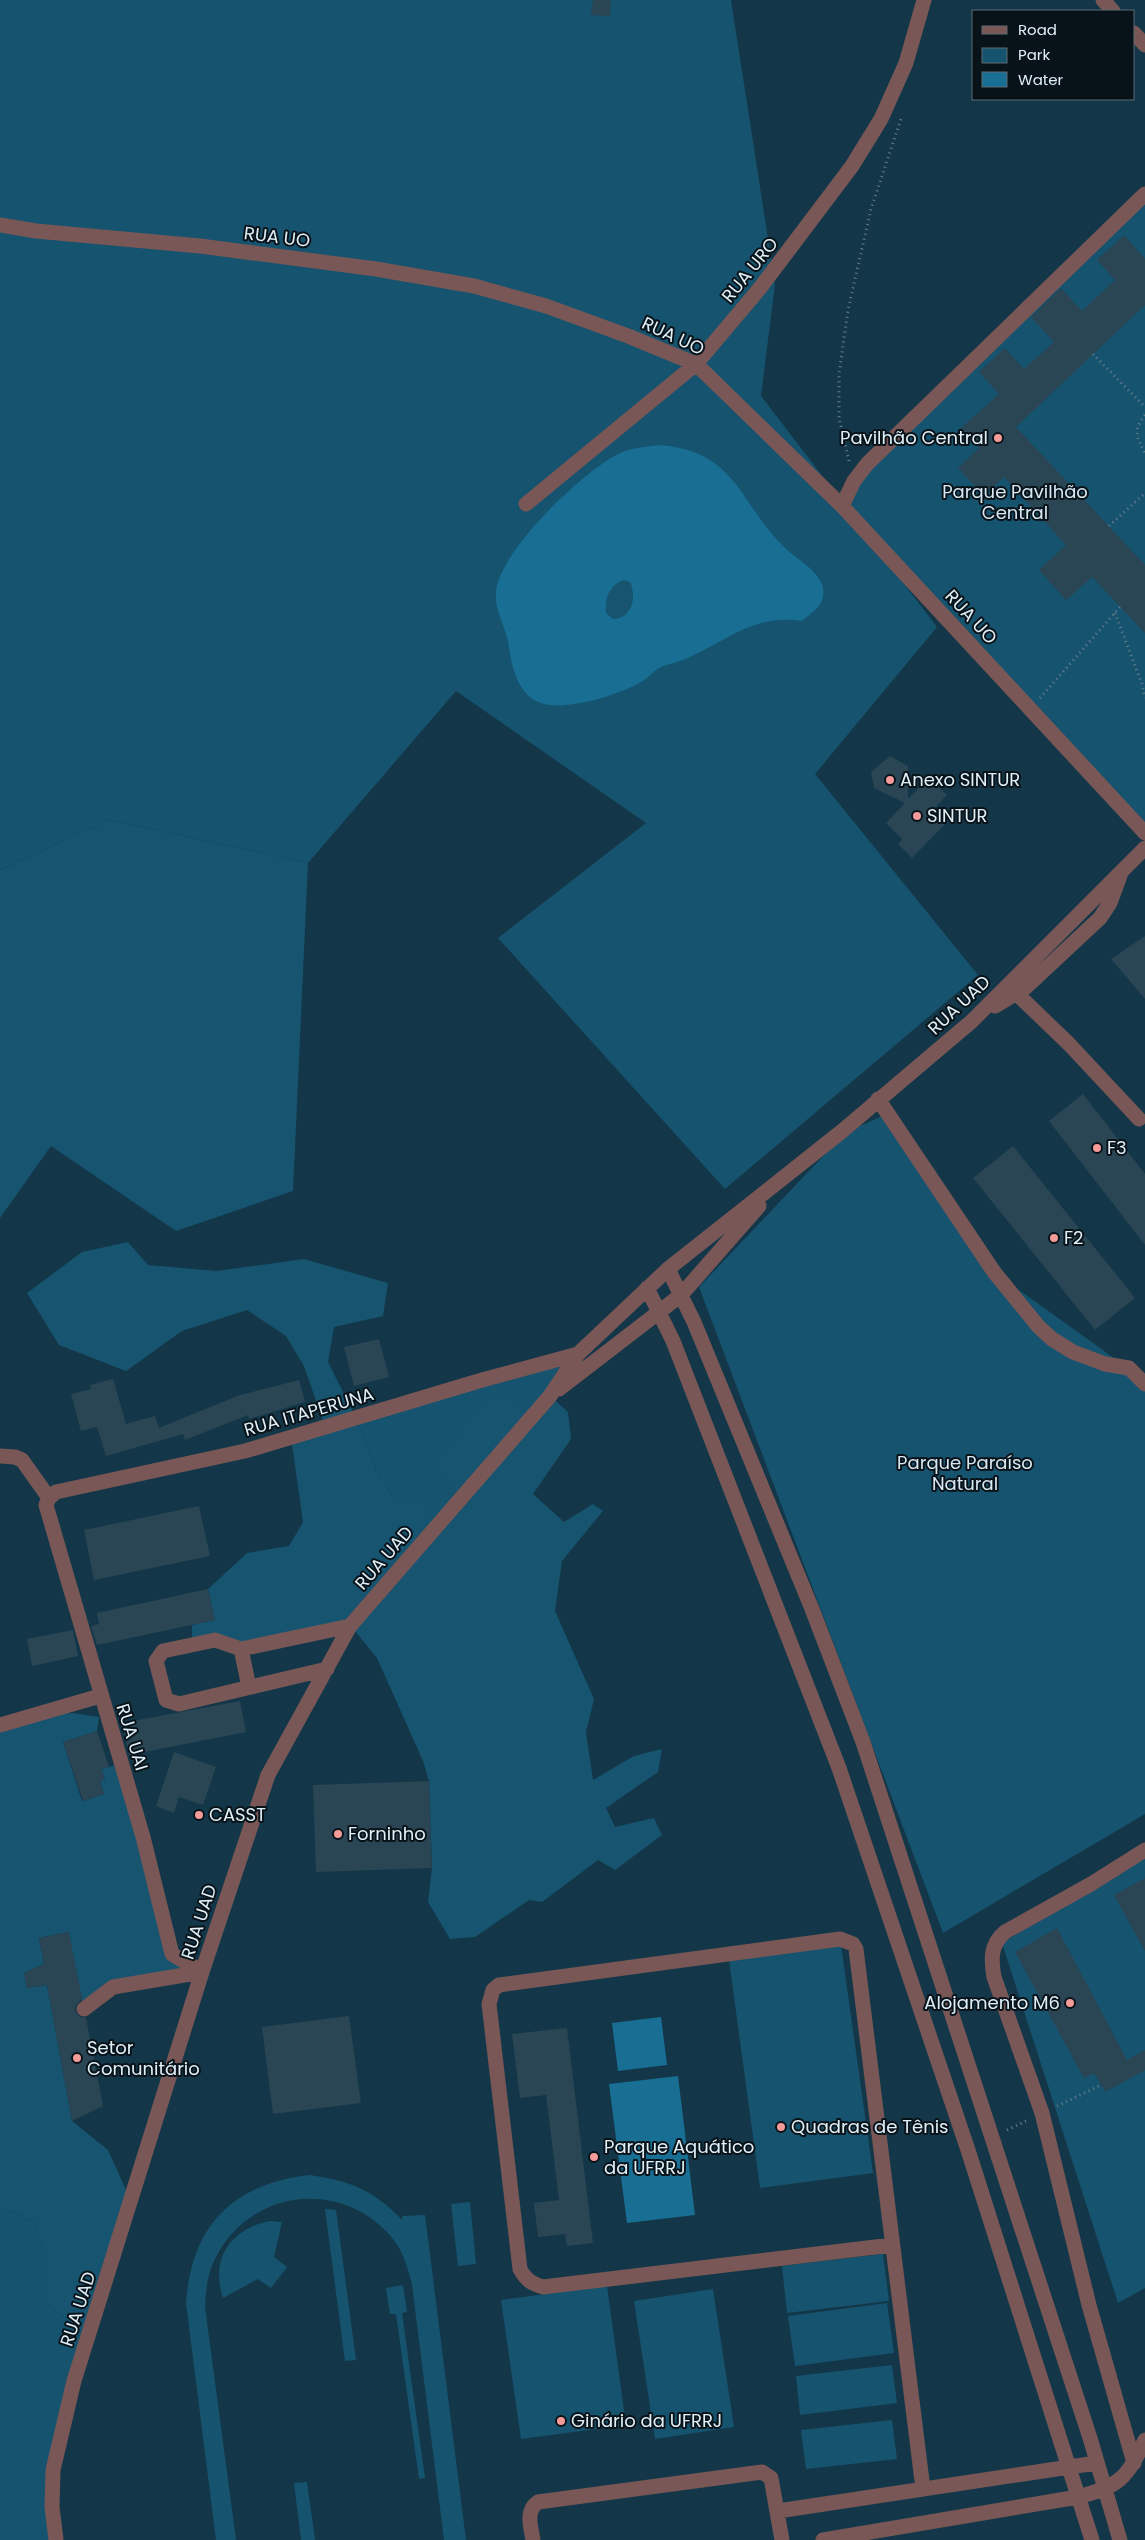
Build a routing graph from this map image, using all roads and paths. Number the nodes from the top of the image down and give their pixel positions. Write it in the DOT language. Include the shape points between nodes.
graph roads {
  1 [pos="924,0"];
  2 [pos="1103,0"];
  3 [pos="1112,10"];
  4 [pos="1135,34"];
  5 [pos="1145,45"];
  6 [pos="904,109"];
  7 [pos="1145,194"];
  8 [pos="0,225"];
  9 [pos="1093,354"];
  10 [pos="696,364"];
  11 [pos="1145,407"];
  12 [pos="1145,415"];
  13 [pos="1145,453"];
  14 [pos="854,481"];
  15 [pos="1145,493"];
  16 [pos="526,504"];
  17 [pos="842,506"];
  18 [pos="1109,526"];
  19 [pos="1120,607"];
  20 [pos="1114,613"];
  21 [pos="1145,698"];
  22 [pos="1030,709"];
  23 [pos="1145,833"];
  24 [pos="1145,848"];
  25 [pos="1122,871"];
  26 [pos="1016,994"];
  27 [pos="972,1021"];
  28 [pos="878,1099"];
  29 [pos="1139,1119"];
  30 [pos="786,1176"];
  31 [pos="668,1269"];
  32 [pos="647,1288"];
  33 [pos="680,1295"];
  34 [pos="659,1312"];
  35 [pos="578,1354"];
  36 [pos="1145,1384"];
  37 [pos="550,1396"];
  38 [pos="0,1456"];
  39 [pos="49,1498"];
  40 [pos="350,1626"];
  41 [pos="241,1649"];
  42 [pos="327,1669"];
  43 [pos="249,1687"];
  44 [pos="100,1696"];
  45 [pos="0,1725"];
  46 [pos="1145,1850"];
  47 [pos="202,1972"];
  48 [pos="84,2009"];
  49 [pos="1101,2086"];
  50 [pos="1042,2113"];
  51 [pos="1005,2131"];
  52 [pos="892,2245"];
  53 [pos="1145,2440"];
  54 [pos="1096,2463"];
  55 [pos="1134,2463"];
  56 [pos="1068,2468"];
  57 [pos="922,2489"];
  58 [pos="1104,2490"];
  59 [pos="1078,2497"];
  60 [pos="778,2511"];
  61 [pos="56,2540"];
  62 [pos="533,2540"];
  63 [pos="782,2540"];
  64 [pos="823,2540"];
  65 [pos="1092,2540"];
  66 [pos="1120,2540"];
  1 -- 10 [label="street, RUA URO" via="906,63 881,119 852,166 760,288"];
  2 -- 3 [label="street"];
  4 -- 5 [label="street"];
  6 -- 14 [label="path" via="871,209 851,295 839,374 839,418"];
  7 -- 14 [label="street" via="866,464"];
  8 -- 10 [label="street, RUA UO" via="200,246 376,269 474,286 573,316"];
  9 -- 11 [label="path"];
  10 -- 16 [label="street, RUA URO"];
  10 -- 17 [label="street, RUA UO"];
  12 -- 13 [label="path" via="1139,422 1136,438"];
  14 -- 17 [label="street"];
  15 -- 18 [label="path"];
  17 -- 22 [label="street, RUA UO"];
  19 -- 20 [label="path"];
  20 -- 21 [label="path"];
  20 -- 22 [label="path"];
  22 -- 23 [label="street, RUA UO"];
  24 -- 25 [label="street, RUA UAD"];
  25 -- 26 [label="street" via="1110,903 1100,918 1048,969"];
  25 -- 27 [label="street, RUA UAD"];
  26 -- 27 [label="street"];
  26 -- 29 [label="street" via="1069,1044"];
  27 -- 28 [label="street, RUA UAD"];
  28 -- 30 [label="street, RUA UAD"];
  28 -- 36 [label="street" via="994,1272 1038,1326 1073,1352 1105,1364 1129,1368"];
  30 -- 31 [label="street, RUA UAD"];
  30 -- 33 [label="street, RUA UAD"];
  31 -- 32 [label="street, RUA UAD"];
  31 -- 33 [label="street"];
  32 -- 34 [label="street"];
  32 -- 35 [label="street, RUA UAD"];
  33 -- 34 [label="street, RUA UAD"];
  33 -- 54 [label="street" via="812,1609 863,1742"];
  34 -- 37 [label="street, RUA UAD"];
  34 -- 56 [label="street" via="673,1340 839,1768 968,2150"];
  35 -- 37 [label="street, RUA UAD"];
  35 -- 39 [label="street, RUA ITAPERUNA" via="245,1451 56,1492"];
  37 -- 40 [label="street, RUA UAD"];
  38 -- 39 [label="street" via="22,1460"];
  39 -- 44 [label="street, RUA UAI" via="46,1505"];
  40 -- 41 [label="street"];
  40 -- 42 [label="street, RUA UAD"];
  41 -- 43 [label="street"];
  41 -- 43 [label="street" via="209,1641 163,1651 156,1661 166,1700 172,1703"];
  42 -- 43 [label="street"];
  42 -- 47 [label="street, RUA UAD" via="268,1775"];
  44 -- 45 [label="street"];
  44 -- 47 [label="street, RUA UAI" via="142,1837 172,1954"];
  46 -- 50 [label="street" via="1005,1932 993,1949 994,1977"];
  47 -- 48 [label="street" via="113,1987"];
  47 -- 61 [label="street, RUA UAD" via="74,2381 53,2470 52,2507"];
  49 -- 50 [label="path"];
  50 -- 51 [label="path"];
  50 -- 55 [label="street" via="1089,2305"];
  52 -- 52 [label="street" via="543,2287 531,2283 520,2269 489,2004 493,1990 499,1985 840,1939 853,1944"];
  52 -- 57 [label="street"];
  53 -- 55 [label="street"];
  54 -- 56 [label="street"];
  54 -- 58 [label="street"];
  55 -- 58 [label="street" via="1121,2479"];
  56 -- 57 [label="street"];
  56 -- 59 [label="street"];
  57 -- 60 [label="street"];
  58 -- 59 [label="street"];
  58 -- 66 [label="street"];
  59 -- 64 [label="street"];
  59 -- 65 [label="street"];
  60 -- 62 [label="street" via="771,2478 762,2472 538,2502 530,2513"];
  60 -- 63 [label="street"];
}
